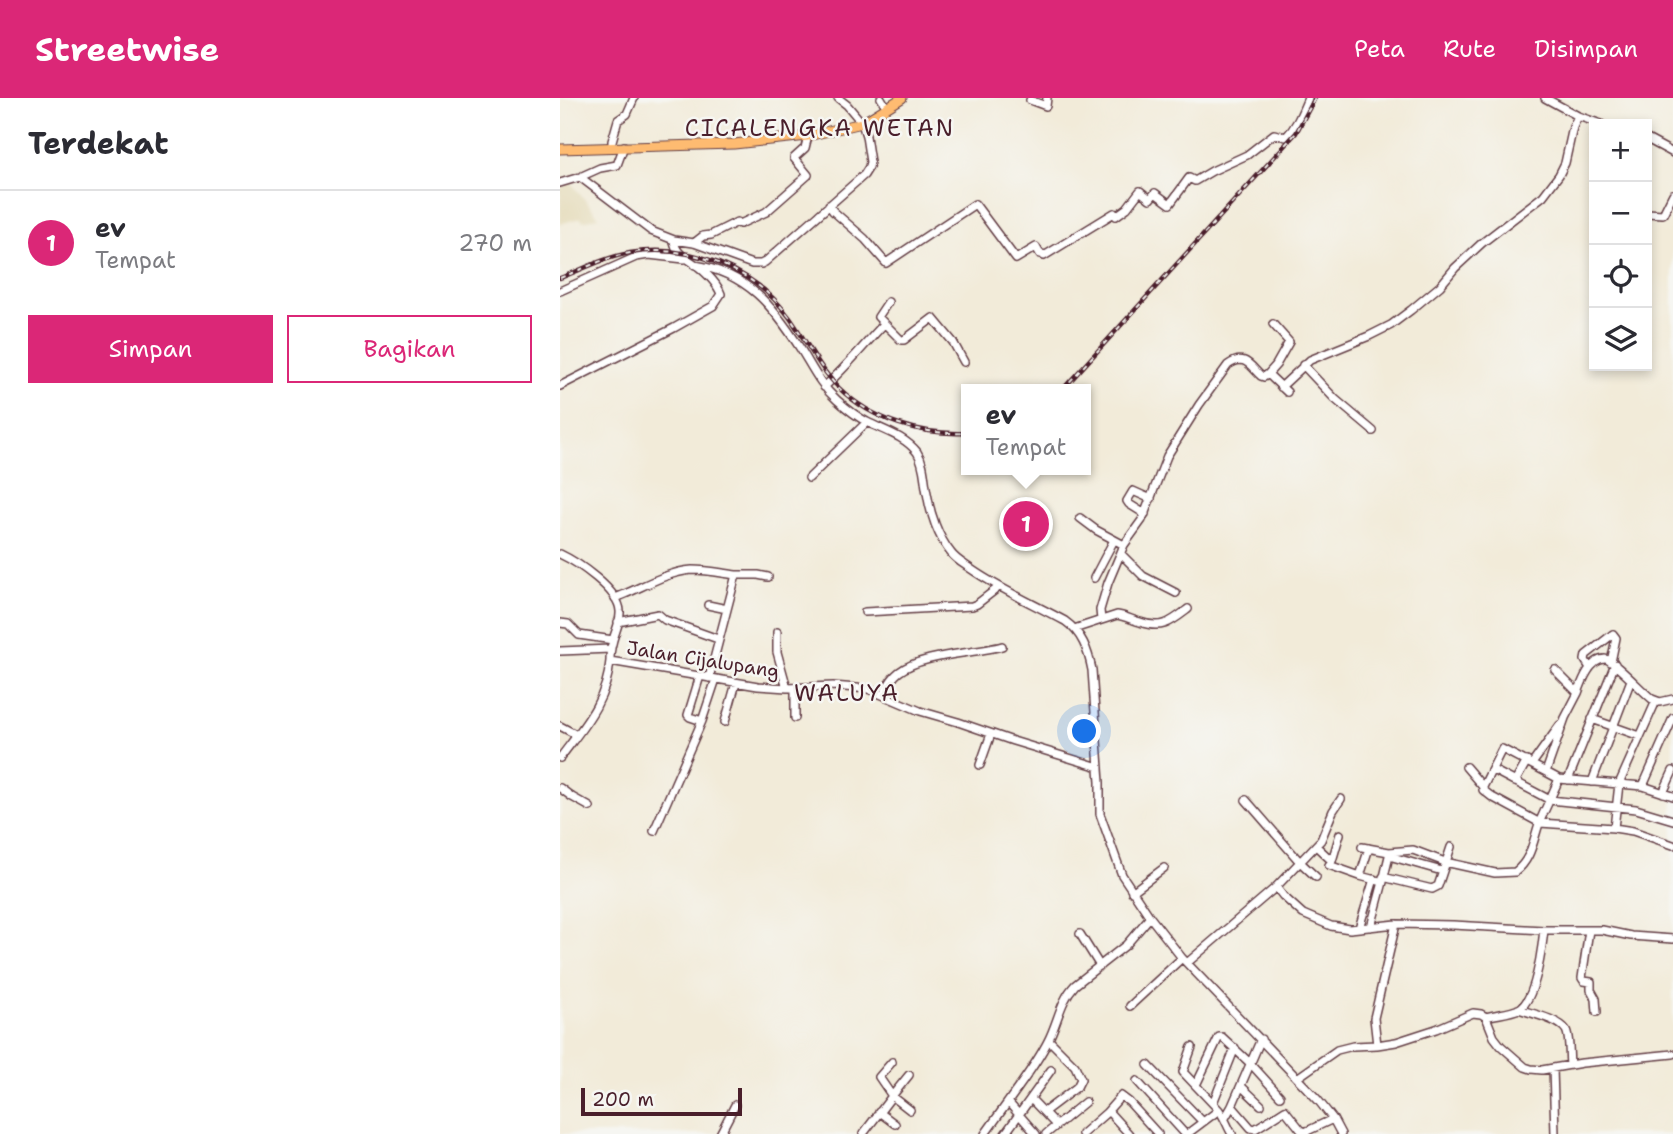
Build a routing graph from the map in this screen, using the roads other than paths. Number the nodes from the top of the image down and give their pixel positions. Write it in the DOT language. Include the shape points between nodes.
graph roads {
  1 [pos="634,98"];
  2 [pos="838,98"];
  3 [pos="881,98"];
  4 [pos="902,98"];
  5 [pos="1047,98"];
  6 [pos="1308,98"];
  7 [pos="1545,98"];
  8 [pos="1030,100"];
  9 [pos="887,108"];
  10 [pos="1578,116"];
  11 [pos="1589,120"];
  12 [pos="862,123"];
  13 [pos="808,136"];
  14 [pos="1652,142"];
  15 [pos="624,146"];
  16 [pos="612,147"];
  17 [pos="560,149"];
  18 [pos="1673,153"];
  19 [pos="580,177"];
  20 [pos="560,183"];
  21 [pos="1673,194"];
  22 [pos="829,205"];
  23 [pos="1652,214"];
  24 [pos="674,240"];
  25 [pos="694,243"];
  26 [pos="687,260"];
  27 [pos="695,265"];
  28 [pos="560,291"];
  29 [pos="888,302"];
  30 [pos="884,324"];
  31 [pos="1273,324"];
  32 [pos="964,362"];
  33 [pos="1303,365"];
  34 [pos="1268,374"];
  35 [pos="560,386"];
  36 [pos="824,387"];
  37 [pos="867,422"];
  38 [pos="1373,431"];
  39 [pos="809,478"];
  40 [pos="1152,499"];
  41 [pos="1145,514"];
  42 [pos="1080,517"];
  43 [pos="1114,540"];
  44 [pos="1124,545"];
  45 [pos="560,554"];
  46 [pos="1121,554"];
  47 [pos="736,575"];
  48 [pos="768,577"];
  49 [pos="1094,578"];
  50 [pos="999,587"];
  51 [pos="1176,593"];
  52 [pos="615,598"];
  53 [pos="708,604"];
  54 [pos="1188,609"];
  55 [pos="727,610"];
  56 [pos="865,612"];
  57 [pos="1101,620"];
  58 [pos="618,622"];
  59 [pos="560,623"];
  60 [pos="1074,629"];
  61 [pos="777,632"];
  62 [pos="718,639"];
  63 [pos="613,640"];
  64 [pos="1002,646"];
  65 [pos="611,649"];
  66 [pos="560,651"];
  67 [pos="610,661"];
  68 [pos="1613,663"];
  69 [pos="1590,667"];
  70 [pos="1555,670"];
  71 [pos="700,676"];
  72 [pos="713,678"];
  73 [pos="1631,680"];
  74 [pos="736,683"];
  75 [pos="791,688"];
  76 [pos="1578,693"];
  77 [pos="883,695"];
  78 [pos="1673,699"];
  79 [pos="1656,701"];
  80 [pos="795,718"];
  81 [pos="1565,718"];
  82 [pos="1592,719"];
  83 [pos="1673,719"];
  84 [pos="702,721"];
  85 [pos="725,722"];
  86 [pos="560,726"];
  87 [pos="1613,727"];
  88 [pos="991,734"];
  89 [pos="577,735"];
  90 [pos="1640,736"];
  91 [pos="560,758"];
  92 [pos="1530,762"];
  93 [pos="980,765"];
  94 [pos="1099,767"];
  95 [pos="1466,767"];
  96 [pos="1493,770"];
  97 [pos="1673,771"];
  98 [pos="1546,772"];
  99 [pos="1564,779"];
  100 [pos="1515,782"];
  101 [pos="1592,782"];
  102 [pos="1619,784"];
  103 [pos="1643,786"];
  104 [pos="1483,787"];
  105 [pos="560,788"];
  106 [pos="1664,793"];
  107 [pos="1673,796"];
  108 [pos="1341,799"];
  109 [pos="1246,800"];
  110 [pos="1549,800"];
  111 [pos="590,807"];
  112 [pos="1617,807"];
  113 [pos="1673,820"];
  114 [pos="1540,823"];
  115 [pos="1614,828"];
  116 [pos="654,831"];
  117 [pos="1340,834"];
  118 [pos="1673,845"];
  119 [pos="1316,846"];
  120 [pos="1451,846"];
  121 [pos="1389,854"];
  122 [pos="1300,862"];
  123 [pos="1445,862"];
  124 [pos="1329,865"];
  125 [pos="1164,868"];
  126 [pos="1442,871"];
  127 [pos="1360,876"];
  128 [pos="1316,877"];
  129 [pos="1374,878"];
  130 [pos="1383,879"];
  131 [pos="1276,887"];
  132 [pos="1132,892"];
  133 [pos="1150,917"];
  134 [pos="1396,924"];
  135 [pos="1371,927"];
  136 [pos="1359,928"];
  137 [pos="1544,930"];
  138 [pos="1589,930"];
  139 [pos="1080,934"];
  140 [pos="1673,939"];
  141 [pos="1184,961"];
  142 [pos="1100,966"];
  143 [pos="1130,1006"];
  144 [pos="1518,1009"];
  145 [pos="1597,1012"];
  146 [pos="1486,1017"];
  147 [pos="1261,1039"];
  148 [pos="1049,1040"];
  149 [pos="1377,1045"];
  150 [pos="1192,1047"];
  151 [pos="1235,1048"];
  152 [pos="1673,1055"];
  153 [pos="892,1062"];
  154 [pos="1251,1064"];
  155 [pos="1148,1065"];
  156 [pos="1570,1065"];
  157 [pos="1553,1068"];
  158 [pos="1051,1070"];
  159 [pos="909,1075"];
  160 [pos="1297,1078"];
  161 [pos="1137,1081"];
  162 [pos="1196,1085"];
  163 [pos="1241,1086"];
  164 [pos="892,1096"];
  165 [pos="1280,1096"];
  166 [pos="1031,1099"];
  167 [pos="1008,1102"];
  168 [pos="1085,1102"];
  169 [pos="1213,1102"];
  170 [pos="735,1105"];
  171 [pos="1261,1105"];
  172 [pos="1232,1106"];
  173 [pos="910,1110"];
  174 [pos="1219,1110"];
  175 [pos="1108,1111"];
  176 [pos="879,1112"];
  177 [pos="1044,1112"];
  178 [pos="1020,1115"];
  179 [pos="1225,1118"];
  180 [pos="1333,1119"];
  181 [pos="1203,1122"];
  182 [pos="895,1124"];
  183 [pos="1056,1125"];
  184 [pos="1301,1130"];
  185 [pos="865,1131"];
  186 [pos="1230,1131"];
  187 [pos="1124,1132"];
  188 [pos="720,1134"];
  189 [pos="875,1134"];
  190 [pos="985,1134"];
  191 [pos="1005,1134"];
  192 [pos="1036,1134"];
  193 [pos="1046,1134"];
  194 [pos="1082,1134"];
  195 [pos="1158,1134"];
  196 [pos="1186,1134"];
  197 [pos="1220,1134"];
  198 [pos="1293,1134"];
  199 [pos="1341,1134"];
  200 [pos="1555,1134"];
  1 -- 16 [label="street" via="627,114 618,120"];
  2 -- 12 [label="street"];
  3 -- 9 [label="street"];
  4 -- 9 [label="main road"];
  5 -- 8 [label="street" via="1046,106"];
  6 -- 22 [label="street" via="1287,136 1274,134 1247,155 1195,181 1189,178 1170,204 1155,193 1150,199 1140,191 1116,216 1114,213 1044,256 1036,247 1016,258 975,204 886,262"];
  7 -- 10 [label="street"];
  9 -- 12 [label="main road"];
  10 -- 11 [label="street"];
  10 -- 33 [label="street" via="1565,163 1543,196 1482,243 1401,317"];
  12 -- 13 [label="main road"];
  12 -- 22 [label="street" via="869,167"];
  13 -- 15 [label="main road" via="734,144"];
  13 -- 25 [label="street" via="805,148 794,158 808,175 766,212"];
  14 -- 18 [label="street"];
  15 -- 16 [label="main road"];
  15 -- 19 [label="street" via="617,165"];
  16 -- 17 [label="main road"];
  19 -- 20 [label="street"];
  19 -- 24 [label="street" via="651,231"];
  21 -- 23 [label="street" via="1663,214"];
  22 -- 25 [label="street" via="761,264"];
  24 -- 25 [label="street"];
  24 -- 26 [label="street" via="674,247"];
  26 -- 27 [label="street"];
  26 -- 28 [label="street" via="664,255 636,257"];
  27 -- 35 [label="street" via="721,291 713,306"];
  27 -- 36 [label="street" via="740,279 768,303"];
  29 -- 30 [label="street" via="878,316"];
  30 -- 32 [label="street" via="903,340 934,318"];
  30 -- 36 [label="street"];
  31 -- 34 [label="street" via="1289,342"];
  33 -- 34 [label="street" via="1284,390"];
  33 -- 38 [label="street"];
  34 -- 40 [label="street" via="1261,376 1240,359 1228,365 1167,456"];
  36 -- 37 [label="street" via="834,402"];
  37 -- 39 [label="street"];
  37 -- 50 [label="street" via="905,440 918,454 930,508 950,552"];
  40 -- 41 [label="street"];
  40 -- 41 [label="street" via="1133,491 1127,501"];
  41 -- 44 [label="street"];
  42 -- 43 [label="street"];
  43 -- 44 [label="street"];
  43 -- 49 [label="street"];
  44 -- 46 [label="street"];
  45 -- 52 [label="street" via="585,568"];
  46 -- 51 [label="street" via="1143,576"];
  46 -- 57 [label="street" via="1108,583"];
  47 -- 48 [label="street"];
  47 -- 52 [label="street" via="680,572"];
  47 -- 55 [label="street"];
  50 -- 56 [label="street" via="975,606"];
  50 -- 60 [label="street"];
  52 -- 58 [label="street" via="620,608"];
  53 -- 55 [label="street"];
  54 -- 57 [label="street" via="1162,625 1120,615"];
  55 -- 62 [label="street"];
  57 -- 60 [label="street"];
  58 -- 62 [label="street" via="658,614"];
  58 -- 63 [label="street"];
  59 -- 63 [label="street" via="579,635"];
  60 -- 94 [label="street" via="1086,646 1092,670"];
  61 -- 75 [label="street" via="778,652"];
  62 -- 72 [label="street"];
  63 -- 65 [label="street"];
  64 -- 77 [label="street" via="915,664 900,671"];
  65 -- 66 [label="street"];
  65 -- 67 [label="street"];
  67 -- 71 [label="street, Jalan Cijalupang"];
  67 -- 89 [label="street, Jalan Cijalupang" via="601,700"];
  68 -- 69 [label="street" via="1604,659"];
  68 -- 69 [label="street" via="1614,634 1586,654"];
  68 -- 73 [label="street"];
  68 -- 82 [label="street"];
  69 -- 76 [label="street"];
  70 -- 76 [label="street"];
  71 -- 72 [label="street, Jalan Cijalupang"];
  71 -- 84 [label="street" via="688,715"];
  72 -- 74 [label="street, Jalan Cijalupang"];
  72 -- 84 [label="street"];
  73 -- 79 [label="street"];
  73 -- 87 [label="street"];
  74 -- 75 [label="street, Jalan Cijalupang"];
  74 -- 85 [label="street"];
  75 -- 77 [label="street, Jalan Cijalupang" via="846,686"];
  75 -- 80 [label="street"];
  76 -- 81 [label="street"];
  77 -- 88 [label="street, Jalan Cijalupang"];
  78 -- 79 [label="street"];
  79 -- 90 [label="street"];
  81 -- 92 [label="street"];
  81 -- 98 [label="street"];
  82 -- 87 [label="street"];
  82 -- 99 [label="street"];
  83 -- 103 [label="street"];
  84 -- 116 [label="street"];
  86 -- 89 [label="street"];
  87 -- 90 [label="street"];
  87 -- 101 [label="street"];
  88 -- 93 [label="street"];
  88 -- 94 [label="street, Jalan Cijalupang"];
  89 -- 91 [label="street, Jalan Cijalupang"];
  90 -- 102 [label="street"];
  92 -- 96 [label="street" via="1502,749"];
  92 -- 98 [label="street"];
  92 -- 100 [label="street"];
  94 -- 132 [label="street" via="1102,821"];
  95 -- 104 [label="street"];
  96 -- 100 [label="street"];
  96 -- 104 [label="street"];
  97 -- 106 [label="street"];
  98 -- 99 [label="street"];
  99 -- 101 [label="street"];
  99 -- 110 [label="street"];
  100 -- 110 [label="street"];
  101 -- 102 [label="street"];
  102 -- 103 [label="street"];
  102 -- 112 [label="street"];
  103 -- 106 [label="street"];
  104 -- 114 [label="street"];
  105 -- 111 [label="street"];
  106 -- 107 [label="street"];
  108 -- 119 [label="street"];
  109 -- 122 [label="street"];
  110 -- 112 [label="street"];
  110 -- 114 [label="street"];
  112 -- 113 [label="street"];
  112 -- 115 [label="street"];
  114 -- 115 [label="street"];
  114 -- 123 [label="street" via="1528,859 1515,872 1495,873"];
  115 -- 118 [label="street"];
  117 -- 119 [label="street" via="1332,861"];
  119 -- 122 [label="street"];
  120 -- 123 [label="street"];
  121 -- 123 [label="street" via="1413,850"];
  121 -- 126 [label="street"];
  121 -- 127 [label="street" via="1366,847"];
  121 -- 130 [label="street"];
  122 -- 128 [label="street"];
  122 -- 131 [label="street"];
  123 -- 126 [label="street"];
  124 -- 127 [label="street"];
  125 -- 132 [label="street"];
  126 -- 130 [label="street" via="1438,886 1432,889"];
  127 -- 129 [label="street"];
  129 -- 130 [label="street"];
  129 -- 136 [label="street"];
  130 -- 135 [label="street"];
  131 -- 136 [label="street" via="1314,920"];
  131 -- 141 [label="street"];
  132 -- 133 [label="street"];
  133 -- 141 [label="street"];
  133 -- 142 [label="street"];
  134 -- 135 [label="street"];
  134 -- 137 [label="street"];
  134 -- 149 [label="street" via="1374,1018"];
  135 -- 136 [label="street"];
  137 -- 138 [label="street"];
  137 -- 144 [label="street" via="1529,997"];
  138 -- 140 [label="street"];
  138 -- 145 [label="street" via="1582,978 1591,982"];
  139 -- 142 [label="street"];
  141 -- 143 [label="street"];
  141 -- 147 [label="street"];
  142 -- 148 [label="street" via="1068,992"];
  144 -- 146 [label="street"];
  144 -- 156 [label="street" via="1553,1021 1566,1031"];
  146 -- 149 [label="street" via="1473,1013"];
  146 -- 157 [label="street" via="1501,1046 1525,1067"];
  147 -- 154 [label="street"];
  147 -- 160 [label="street"];
  148 -- 167 [label="street"];
  148 -- 177 [label="street" via="1075,1066 1081,1079"];
  149 -- 160 [label="street" via="1338,1050"];
  150 -- 162 [label="street" via="1183,1072"];
  151 -- 154 [label="street"];
  151 -- 162 [label="street" via="1219,1037"];
  151 -- 169 [label="street"];
  152 -- 156 [label="street"];
  153 -- 164 [label="street" via="879,1077"];
  154 -- 163 [label="street"];
  154 -- 165 [label="street"];
  155 -- 181 [label="street"];
  156 -- 157 [label="street"];
  157 -- 200 [label="street"];
  158 -- 166 [label="street"];
  159 -- 164 [label="street"];
  160 -- 180 [label="street"];
  161 -- 196 [label="street"];
  162 -- 169 [label="street"];
  163 -- 171 [label="street"];
  163 -- 172 [label="street"];
  164 -- 173 [label="street"];
  164 -- 176 [label="street"];
  166 -- 177 [label="street"];
  166 -- 178 [label="street"];
  167 -- 178 [label="street"];
  167 -- 190 [label="street"];
  168 -- 183 [label="street"];
  169 -- 174 [label="street"];
  170 -- 188 [label="street"];
  172 -- 179 [label="street"];
  172 -- 184 [label="street" via="1253,1129 1284,1110"];
  174 -- 179 [label="street"];
  174 -- 181 [label="street"];
  175 -- 187 [label="street"];
  175 -- 194 [label="street"];
  175 -- 195 [label="street" via="1123,1097"];
  176 -- 182 [label="street"];
  176 -- 185 [label="street"];
  177 -- 183 [label="street"];
  178 -- 191 [label="street"];
  178 -- 192 [label="street"];
  179 -- 186 [label="street"];
  180 -- 184 [label="street"];
  180 -- 199 [label="street"];
  181 -- 196 [label="street"];
  183 -- 193 [label="street"];
  184 -- 198 [label="street"];
  185 -- 189 [label="street"];
  186 -- 197 [label="street"];
}
